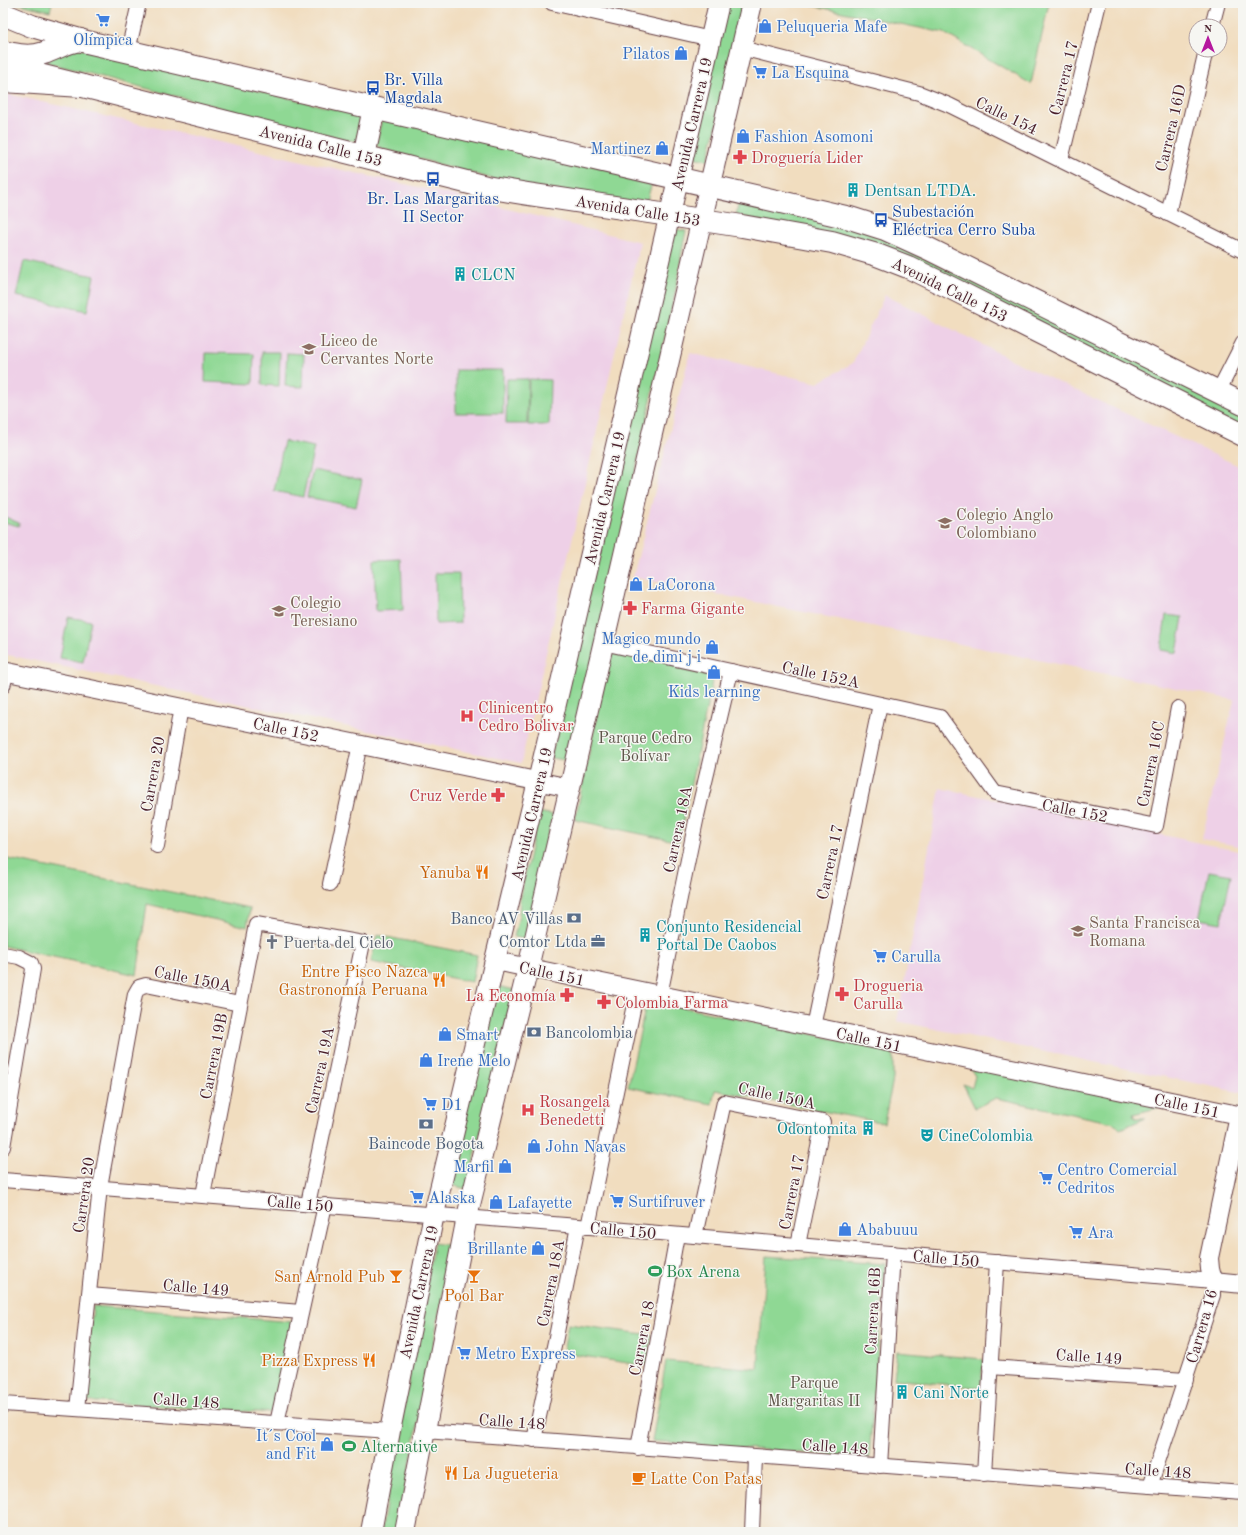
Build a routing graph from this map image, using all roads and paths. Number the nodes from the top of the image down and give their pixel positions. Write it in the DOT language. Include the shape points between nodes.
graph roads {
  1 [pos="139,3"];
  2 [pos="552,3"];
  3 [pos="719,3"];
  4 [pos="752,3"];
  5 [pos="1099,3"];
  6 [pos="1218,3"];
  7 [pos="568,5"];
  8 [pos="3,14"];
  9 [pos="1214,18"];
  10 [pos="3,24"];
  11 [pos="711,39"];
  12 [pos="80,40"];
  13 [pos="741,48"];
  14 [pos="128,51"];
  15 [pos="3,52"];
  16 [pos="1204,58"];
  17 [pos="3,66"];
  18 [pos="3,80"];
  19 [pos="82,86"];
  20 [pos="374,108"];
  21 [pos="364,156"];
  22 [pos="1061,160"];
  23 [pos="679,178"];
  24 [pos="709,185"];
  25 [pos="1168,214"];
  26 [pos="670,215"];
  27 [pos="701,220"];
  28 [pos="1243,251"];
  29 [pos="1243,343"];
  30 [pos="1218,392"];
  31 [pos="1243,404"];
  32 [pos="1243,435"];
  33 [pos="603,643"];
  34 [pos="731,671"];
  35 [pos="4,676"];
  36 [pos="880,704"];
  37 [pos="181,707"];
  38 [pos="1178,708"];
  39 [pos="360,744"];
  40 [pos="538,781"];
  41 [pos="570,788"];
  42 [pos="995,793"];
  43 [pos="1156,826"];
  44 [pos="157,846"];
  45 [pos="330,884"];
  46 [pos="256,924"];
  47 [pos="3,954"];
  48 [pos="496,961"];
  49 [pos="528,968"];
  50 [pos="139,987"];
  51 [pos="637,990"];
  52 [pos="660,995"];
  53 [pos="240,1004"];
  54 [pos="813,1027"];
  55 [pos="1241,1116"];
  56 [pos="823,1122"];
  57 [pos="3,1147"];
  58 [pos="3,1180"];
  59 [pos="100,1188"];
  60 [pos="203,1195"];
  61 [pos="308,1204"];
  62 [pos="325,1205"];
  63 [pos="434,1214"];
  64 [pos="467,1217"];
  65 [pos="583,1227"];
  66 [pos="677,1235"];
  67 [pos="695,1236"];
  68 [pos="798,1245"];
  69 [pos="893,1253"];
  70 [pos="997,1262"];
  71 [pos="1213,1281"];
  72 [pos="1243,1284"];
  73 [pos="89,1295"];
  74 [pos="301,1312"];
  75 [pos="990,1367"];
  76 [pos="1186,1380"];
  77 [pos="3,1404"];
  78 [pos="78,1409"];
  79 [pos="277,1423"];
  80 [pos="390,1431"];
  81 [pos="425,1431"];
  82 [pos="534,1440"];
  83 [pos="638,1448"];
  84 [pos="755,1457"];
  85 [pos="880,1466"];
  86 [pos="984,1474"];
  87 [pos="1150,1486"];
  88 [pos="1243,1493"];
  89 [pos="371,1532"];
  90 [pos="405,1532"];
  91 [pos="752,1532"];
  1 -- 14 [label="street"];
  2 -- 7 [label="street"];
  3 -- 11 [label="main road, Avenida Carrera 19"];
  4 -- 13 [label="main road, Avenida Carrera 19"];
  5 -- 22 [label="street, Carrera 17"];
  6 -- 9 [label="street"];
  7 -- 11 [label="street"];
  8 -- 12 [label="main road" via="32,26"];
  10 -- 12 [label="main road, Avenida Calle 153"];
  11 -- 23 [label="main road, Avenida Carrera 19"];
  12 -- 14 [label="main road, Avenida Calle 153"];
  12 -- 15 [label="main road, Avenida Calle 153" via="66,42 37,55 19,56"];
  13 -- 22 [label="street, Calle 154" via="919,93"];
  13 -- 24 [label="main road, Avenida Carrera 19"];
  14 -- 20 [label="main road, Avenida Calle 153"];
  16 -- 25 [label="street, Carrera 16D"];
  17 -- 19 [label="main road, Avenida Calle 153"];
  18 -- 19 [label="main road"];
  19 -- 21 [label="main road, Avenida Calle 153"];
  20 -- 21 [label="main road"];
  20 -- 23 [label="main road, Avenida Calle 153"];
  21 -- 26 [label="main road, Avenida Calle 153" via="492,188"];
  22 -- 25 [label="street, Calle 154"];
  23 -- 24 [label="main road, Avenida Calle 153"];
  23 -- 26 [label="main road, Avenida Carrera 19"];
  24 -- 27 [label="main road, Avenida Carrera 19"];
  24 -- 30 [label="main road, Avenida Calle 153" via="850,218 885,229"];
  25 -- 28 [label="street, Calle 154"];
  26 -- 27 [label="main road, Avenida Calle 153"];
  26 -- 40 [label="main road, Avenida Carrera 19"];
  27 -- 32 [label="main road, Avenida Calle 153" via="825,241 890,260 949,287"];
  27 -- 33 [label="main road, Avenida Carrera 19"];
  29 -- 30 [label="street"];
  30 -- 31 [label="main road, Avenida Calle 153"];
  33 -- 34 [label="street, Calle 152A"];
  33 -- 41 [label="main road, Avenida Carrera 19"];
  34 -- 36 [label="street, Calle 152A"];
  34 -- 52 [label="street, Carrera 18A" via="697,816"];
  35 -- 37 [label="street, Calle 152"];
  36 -- 42 [label="street, Calle 152A" via="940,718"];
  36 -- 54 [label="street, Carrera 17"];
  37 -- 39 [label="street, Calle 152"];
  37 -- 44 [label="street, Carrera 20"];
  38 -- 43 [label="street, Carrera 16C"];
  39 -- 40 [label="street, Calle 152"];
  39 -- 45 [label="street"];
  40 -- 41 [label="street, Calle 152"];
  40 -- 48 [label="main road, Avenida Carrera 19"];
  41 -- 49 [label="main road, Avenida Carrera 19"];
  42 -- 43 [label="street, Calle 152"];
  46 -- 53 [label="street, Carrera 19B"];
  46 -- 61 [label="street, Carrera 19A" via="363,943"];
  47 -- 57 [label="street" via="19,957 31,963 33,968"];
  48 -- 49 [label="street, Calle 151"];
  48 -- 63 [label="main road, Avenida Carrera 19"];
  49 -- 51 [label="street, Calle 151"];
  49 -- 64 [label="main road, Avenida Carrera 19"];
  50 -- 53 [label="street, Calle 150A" via="146,985"];
  50 -- 59 [label="street, Carrera 20" via="135,994"];
  51 -- 52 [label="street, Calle 151"];
  51 -- 65 [label="street, Carrera 18A"];
  52 -- 54 [label="street, Calle 151"];
  53 -- 60 [label="street, Carrera 19B"];
  54 -- 55 [label="street, Calle 151"];
  55 -- 71 [label="street, Carrera 16" via="1209,1258"];
  56 -- 67 [label="street, Calle 150A" via="724,1102"];
  56 -- 68 [label="street, Carrera 17"];
  58 -- 59 [label="street, Calle 150"];
  59 -- 60 [label="street, Calle 150"];
  59 -- 73 [label="street, Carrera 20"];
  60 -- 61 [label="street, Calle 150"];
  61 -- 62 [label="street, Calle 150"];
  62 -- 63 [label="street, Calle 150"];
  62 -- 74 [label="street"];
  63 -- 64 [label="street, Calle 150"];
  63 -- 80 [label="main road, Avenida Carrera 19"];
  64 -- 65 [label="street, Calle 150"];
  64 -- 81 [label="main road, Avenida Carrera 19"];
  65 -- 66 [label="street, Calle 150"];
  65 -- 82 [label="street, Carrera 18A"];
  66 -- 67 [label="street, Calle 150"];
  66 -- 83 [label="street, Carrera 18"];
  67 -- 68 [label="street, Calle 150"];
  68 -- 69 [label="street, Calle 150"];
  69 -- 70 [label="street, Calle 150"];
  69 -- 85 [label="street, Carrera 16B"];
  70 -- 71 [label="street, Calle 150"];
  70 -- 75 [label="street"];
  71 -- 72 [label="street, Calle 150"];
  71 -- 76 [label="street, Carrera 16" via="1213,1295"];
  73 -- 74 [label="street, Calle 149"];
  73 -- 78 [label="street, Carrera 20"];
  74 -- 79 [label="street"];
  75 -- 76 [label="street, Calle 149"];
  75 -- 86 [label="street"];
  76 -- 87 [label="street, Carrera 16"];
  77 -- 78 [label="street, Calle 148"];
  78 -- 79 [label="street, Calle 148"];
  79 -- 80 [label="street, Calle 148"];
  80 -- 89 [label="main road, Avenida Carrera 19"];
  81 -- 82 [label="street, Calle 148"];
  81 -- 90 [label="main road, Avenida Carrera 19"];
  82 -- 83 [label="street, Calle 148"];
  83 -- 84 [label="street, Calle 148"];
  84 -- 85 [label="street, Calle 148"];
  84 -- 91 [label="street"];
  85 -- 86 [label="street, Calle 148"];
  86 -- 87 [label="street, Calle 148"];
  87 -- 88 [label="street, Calle 148"];
}
